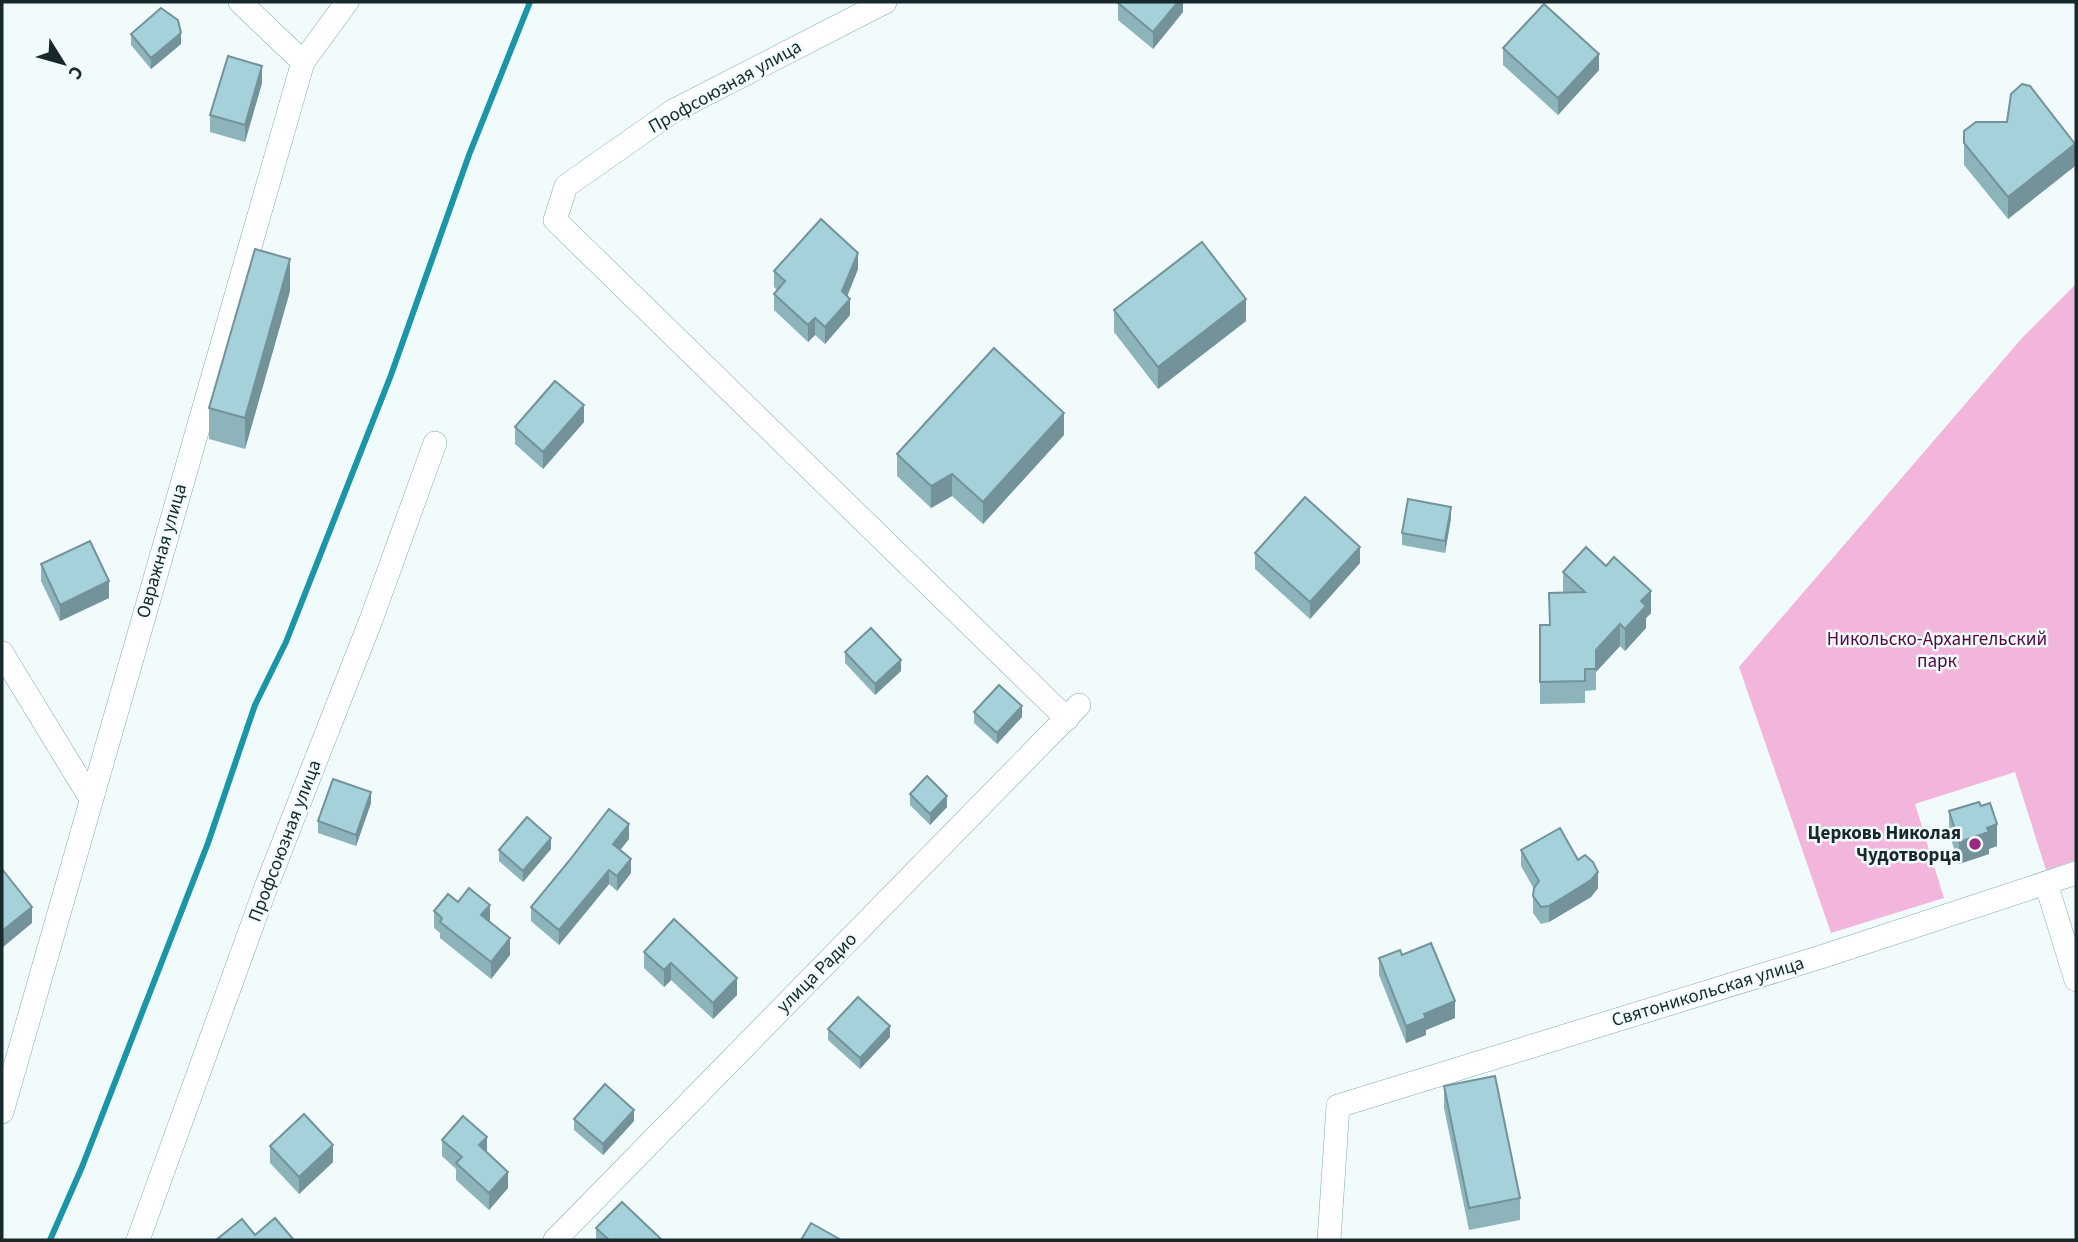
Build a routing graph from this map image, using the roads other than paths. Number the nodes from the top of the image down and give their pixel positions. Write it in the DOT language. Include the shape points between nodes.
graph roads {
  1 [pos="240,2"];
  2 [pos="347,2"];
  3 [pos="885,2"];
  4 [pos="303,62"];
  5 [pos="435,443"];
  6 [pos="2,653"];
  7 [pos="1073,712"];
  8 [pos="92,799"];
  9 [pos="2076,873"];
  10 [pos="2046,883"];
  11 [pos="2076,980"];
  12 [pos="2,1112"];
  13 [pos="138,1240"];
  14 [pos="555,1240"];
  15 [pos="1329,1240"];
  1 -- 4 [label="street"];
  2 -- 4 [label="street, Овражная улица"];
  3 -- 7 [label="street, Профсоюзная улица" via="673,111 566,186 555,220"];
  4 -- 8 [label="street, Овражная улица"];
  5 -- 13 [label="street, Профсоюзная улица"];
  6 -- 8 [label="street"];
  7 -- 14 [label="street, улица Радио"];
  8 -- 12 [label="street, Овражная улица"];
  9 -- 10 [label="street, Святоникольская улица"];
  10 -- 11 [label="street"];
  10 -- 15 [label="street, Святоникольская улица" via="1338,1106"];
}
